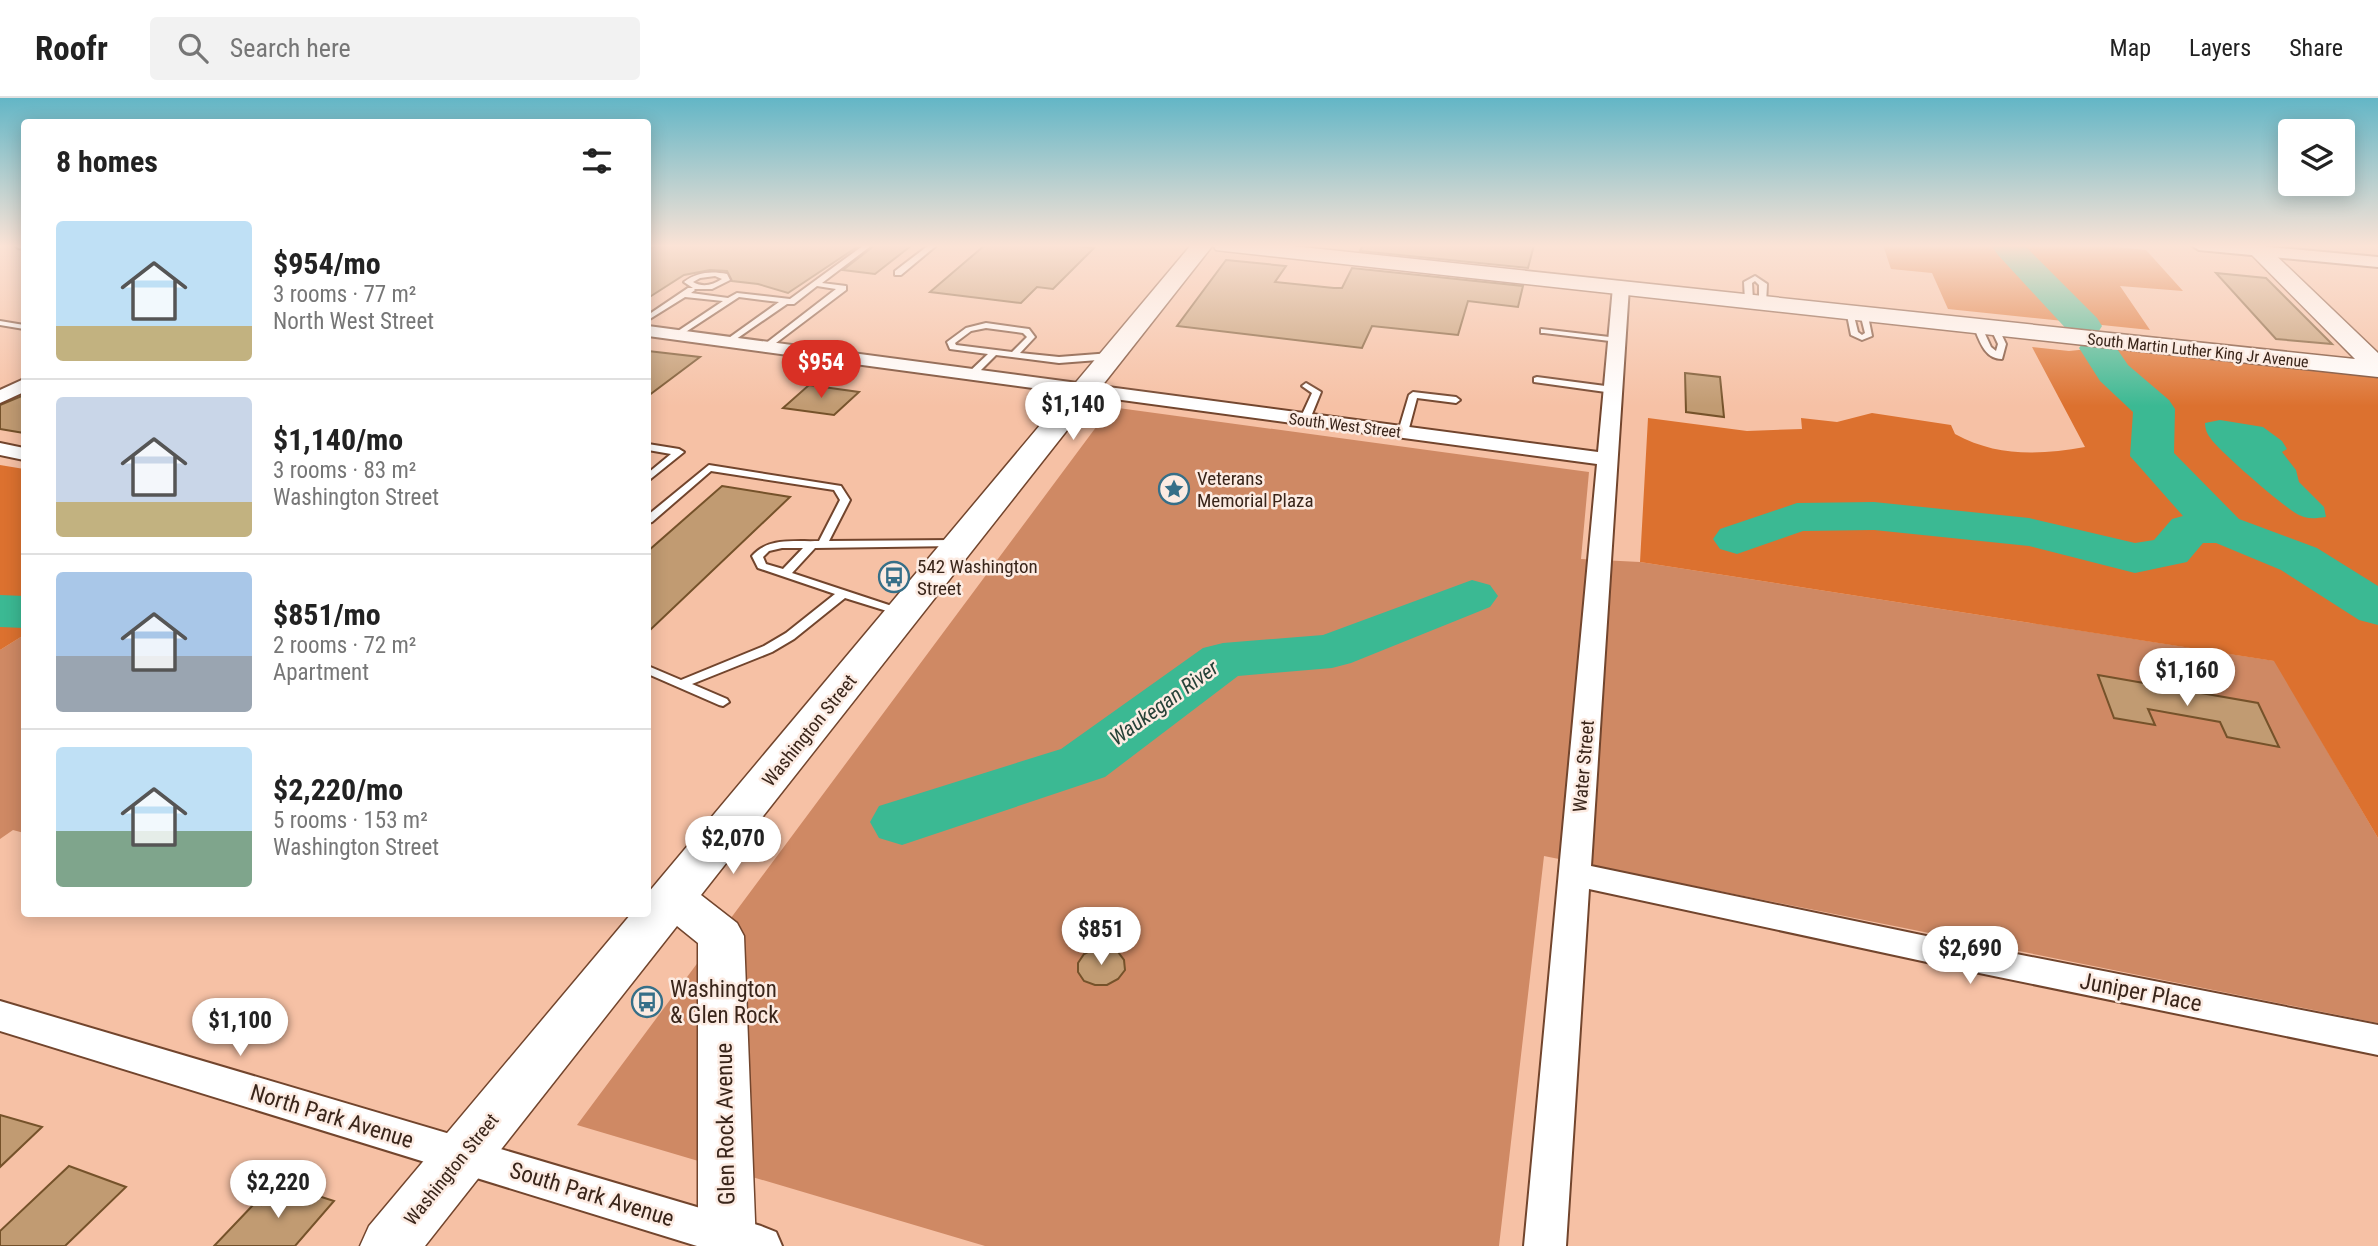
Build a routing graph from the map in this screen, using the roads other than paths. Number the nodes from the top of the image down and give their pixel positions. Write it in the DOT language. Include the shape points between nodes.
graph roads {
  1 [pos="679,299"];
  2 [pos="717,299"];
  3 [pos="766,299"];
  4 [pos="796,299"];
  5 [pos="829,299"];
  6 [pos="1159,299"];
  7 [pos="1620,299"];
  8 [pos="1725,299"];
  9 [pos="2307,299"];
  10 [pos="730,300"];
  11 [pos="786,301"];
  12 [pos="651,316"];
  13 [pos="0,323"];
  14 [pos="21,326"];
  15 [pos="651,331"];
  16 [pos="1544,331"];
  17 [pos="678,335"];
  18 [pos="1618,340"];
  19 [pos="729,342"];
  20 [pos="765,347"];
  21 [pos="994,352"];
  22 [pos="1014,354"];
  23 [pos="1112,356"];
  24 [pos="2378,368"];
  25 [pos="971,375"];
  26 [pos="1537,380"];
  27 [pos="21,386"];
  28 [pos="1306,386"];
  29 [pos="1613,390"];
  30 [pos="1083,391"];
  31 [pos="0,397"];
  32 [pos="1456,400"];
  33 [pos="1305,419"];
  34 [pos="1403,432"];
  35 [pos="651,447"];
  36 [pos="1607,458"];
  37 [pos="651,475"];
  38 [pos="651,517"];
  39 [pos="960,543"];
  40 [pos="817,545"];
  41 [pos="785,574"];
  42 [pos="844,593"];
  43 [pos="903,613"];
  44 [pos="651,671"];
  45 [pos="681,684"];
  46 [pos="723,702"];
  47 [pos="1575,874"];
  48 [pos="673,898"];
  49 [pos="0,1016"];
  50 [pos="2378,1040"];
  51 [pos="463,1155"];
  52 [pos="738,1242"];
  53 [pos="389,1246"];
  54 [pos="1545,1246"];
  1 -- 12 [label="lane"];
  2 -- 10 [label="lane"];
  3 -- 11 [label="lane"];
  4 -- 11 [label="lane"];
  5 -- 20 [label="lane"];
  6 -- 23 [label="street, Washington Street"];
  7 -- 18 [label="street, Water Street"];
  8 -- 24 [label="street, South Martin Luther King Jr Avenue"];
  9 -- 24 [label="street"];
  10 -- 17 [label="lane"];
  11 -- 19 [label="lane"];
  13 -- 14 [label="lane"];
  15 -- 17 [label="street, South West Street"];
  16 -- 18 [label="lane"];
  17 -- 19 [label="street, South West Street"];
  18 -- 29 [label="street, Water Street"];
  19 -- 20 [label="street, South West Street"];
  20 -- 25 [label="street, South West Street"];
  21 -- 22 [label="lane"];
  21 -- 22 [label="lane" via="953,347 951,342 964,329 977,325 1026,331 1031,337"];
  21 -- 25 [label="lane"];
  22 -- 23 [label="lane" via="1059,360"];
  23 -- 30 [label="street, Washington Street"];
  25 -- 30 [label="street, South West Street"];
  26 -- 29 [label="lane"];
  27 -- 31 [label="street"];
  28 -- 33 [label="lane" via="1317,392"];
  29 -- 36 [label="street, Water Street"];
  30 -- 33 [label="street, South West Street"];
  30 -- 39 [label="street, Washington Street"];
  32 -- 34 [label="lane" via="1413,395"];
  33 -- 34 [label="street, South West Street"];
  34 -- 36 [label="street, South West Street"];
  35 -- 37 [label="lane" via="679,452"];
  36 -- 47 [label="street, Water Street"];
  38 -- 40 [label="lane" via="709,468 837,488 845,500"];
  39 -- 40 [label="lane"];
  39 -- 43 [label="street, Washington Street"];
  40 -- 41 [label="lane"];
  40 -- 41 [label="lane" via="775,546 758,553 756,559 762,566"];
  41 -- 42 [label="lane"];
  42 -- 43 [label="lane"];
  42 -- 45 [label="lane" via="768,649"];
  43 -- 48 [label="street, Washington Street"];
  44 -- 45 [label="lane"];
  45 -- 46 [label="lane"];
  47 -- 50 [label="street, Juniper Place"];
  47 -- 54 [label="street, Water Street"];
  48 -- 51 [label="street, Washington Street"];
  48 -- 52 [label="street, Glen Rock Avenue" via="721,936"];
  49 -- 51 [label="street, North Park Avenue"];
  51 -- 52 [label="street, South Park Avenue"];
  51 -- 53 [label="street, Washington Street"];
}
